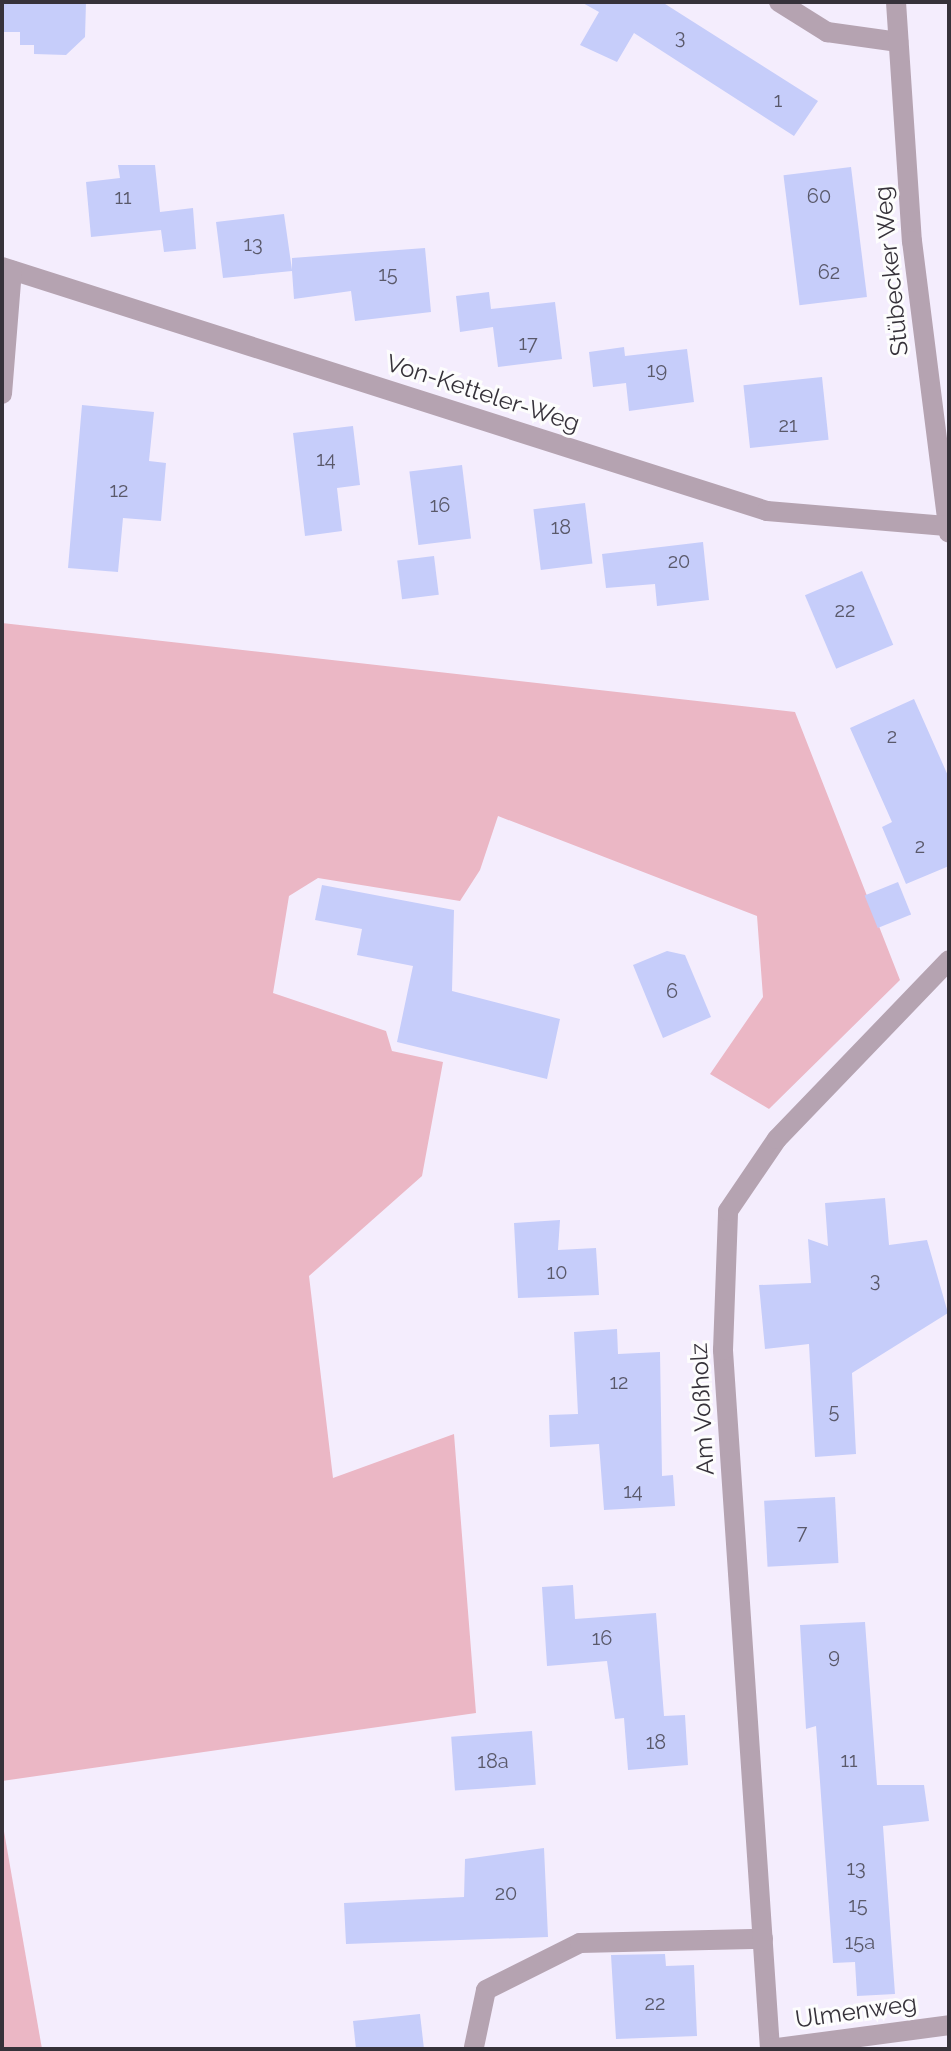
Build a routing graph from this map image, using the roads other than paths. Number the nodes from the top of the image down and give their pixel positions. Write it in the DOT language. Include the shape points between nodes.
graph roads {
  1 [pos="779,2"];
  2 [pos="896,2"];
  3 [pos="898,42"];
  4 [pos="7,269"];
  5 [pos="2,394"];
  6 [pos="948,530"];
  7 [pos="949,960"];
  8 [pos="763,1939"];
  9 [pos="949,2025"];
  10 [pos="474,2047"];
  11 [pos="770,2049"];
  1 -- 3 [label="street" via="827,32"];
  2 -- 3 [label="street, Stübecker Weg"];
  3 -- 6 [label="street, Stübecker Weg"];
  4 -- 5 [label="street, Von-Ketteler-Weg"];
  4 -- 6 [label="street, Von-Ketteler-Weg" via="767,511"];
  7 -- 8 [label="street, Am Voßholz" via="777,1139 728,1211 723,1350"];
  8 -- 10 [label="street" via="580,1943 486,1990"];
  8 -- 11 [label="street, Am Voßholz"];
  9 -- 11 [label="street, Ulmenweg"];
}
